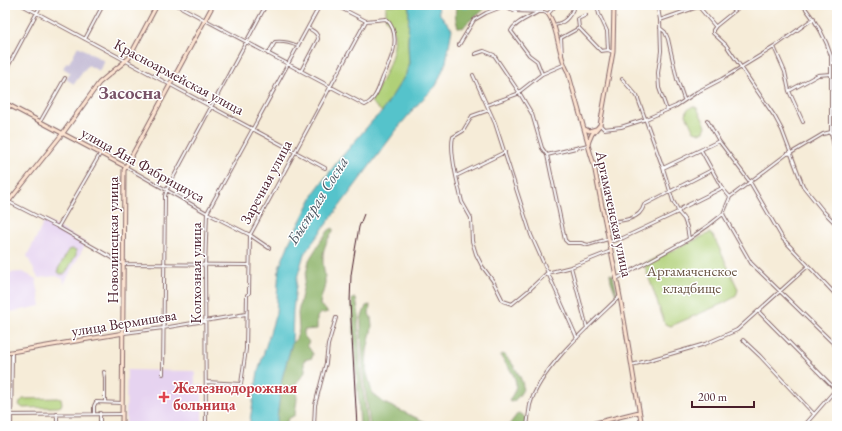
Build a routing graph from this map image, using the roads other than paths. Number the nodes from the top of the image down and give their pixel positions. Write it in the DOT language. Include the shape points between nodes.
graph roads {
  1 [pos="22,5"];
  2 [pos="41,5"];
  3 [pos="103,5"];
  4 [pos="158,5"];
  5 [pos="177,5"];
  6 [pos="213,5"];
  7 [pos="266,5"];
  8 [pos="320,5"];
  9 [pos="335,5"];
  10 [pos="556,5"];
  11 [pos="597,5"];
  12 [pos="614,5"];
  13 [pos="703,5"];
  14 [pos="742,5"];
  15 [pos="803,5"];
  16 [pos="504,6"];
  17 [pos="699,7"];
  18 [pos="658,8"];
  19 [pos="573,9"];
  20 [pos="538,12"];
  21 [pos="37,13"];
  22 [pos="548,14"];
  23 [pos="586,15"];
  24 [pos="814,18"];
  25 [pos="660,20"];
  26 [pos="205,21"];
  27 [pos="366,21"];
  28 [pos="553,25"];
  29 [pos="716,26"];
  30 [pos="308,28"];
  31 [pos="579,28"];
  32 [pos="660,28"];
  33 [pos="85,39"];
  34 [pos="247,42"];
  35 [pos="459,45"];
  36 [pos="298,46"];
  37 [pos="774,47"];
  38 [pos="608,50"];
  39 [pos="613,52"];
  40 [pos="268,54"];
  41 [pos="475,54"];
  42 [pos="562,58"];
  43 [pos="126,61"];
  44 [pos="288,64"];
  45 [pos="564,65"];
  46 [pos="742,67"];
  47 [pos="301,71"];
  48 [pos="5,72"];
  49 [pos="542,74"];
  50 [pos="831,74"];
  51 [pos="473,75"];
  52 [pos="65,78"];
  53 [pos="622,79"];
  54 [pos="171,85"];
  55 [pos="330,86"];
  56 [pos="789,92"];
  57 [pos="520,93"];
  58 [pos="684,99"];
  59 [pos="5,103"];
  60 [pos="487,105"];
  61 [pos="212,108"];
  62 [pos="489,110"];
  63 [pos="667,110"];
  64 [pos="646,119"];
  65 [pos="707,120"];
  66 [pos="40,122"];
  67 [pos="803,122"];
  68 [pos="600,125"];
  69 [pos="584,127"];
  70 [pos="253,128"];
  71 [pos="597,129"];
  72 [pos="831,132"];
  73 [pos="63,133"];
  74 [pos="719,140"];
  75 [pos="588,145"];
  76 [pos="701,150"];
  77 [pos="295,151"];
  78 [pos="504,152"];
  79 [pos="791,153"];
  80 [pos="837,153"];
  81 [pos="100,154"];
  82 [pos="547,155"];
  83 [pos="126,167"];
  84 [pos="325,168"];
  85 [pos="663,168"];
  86 [pos="712,170"];
  87 [pos="456,176"];
  88 [pos="750,182"];
  89 [pos="722,188"];
  90 [pos="167,189"];
  91 [pos="670,192"];
  92 [pos="730,197"];
  93 [pos="7,201"];
  94 [pos="5,206"];
  95 [pos="678,212"];
  96 [pos="207,213"];
  97 [pos="723,214"];
  98 [pos="605,222"];
  99 [pos="837,225"];
  100 [pos="58,227"];
  101 [pos="250,235"];
  102 [pos="689,239"];
  103 [pos="609,241"];
  104 [pos="269,248"];
  105 [pos="611,251"];
  106 [pos="123,264"];
  107 [pos="164,265"];
  108 [pos="206,265"];
  109 [pos="249,265"];
  110 [pos="808,266"];
  111 [pos="571,267"];
  112 [pos="547,273"];
  113 [pos="616,279"];
  114 [pos="780,292"];
  115 [pos="620,296"];
  116 [pos="837,296"];
  117 [pos="759,312"];
  118 [pos="246,314"];
  119 [pos="336,318"];
  120 [pos="206,320"];
  121 [pos="163,328"];
  122 [pos="586,328"];
  123 [pos="124,333"];
  124 [pos="577,338"];
  125 [pos="743,340"];
  126 [pos="837,346"];
  127 [pos="12,352"];
  128 [pos="5,353"];
  129 [pos="632,365"];
  130 [pos="104,372"];
  131 [pos="163,374"];
  132 [pos="206,382"];
  133 [pos="836,389"];
  134 [pos="105,402"];
  135 [pos="122,403"];
  136 [pos="639,412"];
  137 [pos="94,413"];
  138 [pos="100,413"];
  139 [pos="57,414"];
  140 [pos="122,414"];
  141 [pos="814,414"];
  142 [pos="5,415"];
  143 [pos="11,415"];
  144 [pos="11,426"];
  145 [pos="57,426"];
  146 [pos="100,426"];
  147 [pos="122,426"];
  148 [pos="206,426"];
  149 [pos="314,426"];
  150 [pos="527,426"];
  151 [pos="583,426"];
  152 [pos="642,426"];
  153 [pos="804,426"];
  1 -- 21 [label="street, Красноармейская улица"];
  2 -- 21 [label="street"];
  3 -- 33 [label="street"];
  4 -- 43 [label="street"];
  5 -- 26 [label="street"];
  6 -- 26 [label="street, Новолипецкая улица"];
  7 -- 34 [label="street"];
  8 -- 30 [label="street, Колхозная улица"];
  9 -- 27 [label="street"];
  10 -- 22 [label="street"];
  11 -- 38 [label="street" via="607,31"];
  12 -- 39 [label="street"];
  13 -- 17 [label="street"];
  14 -- 29 [label="street"];
  15 -- 24 [label="street"];
  16 -- 20 [label="street" via="516,11"];
  16 -- 35 [label="street" via="474,20"];
  17 -- 25 [label="street"];
  17 -- 29 [label="street"];
  18 -- 25 [label="street"];
  19 -- 28 [label="street" via="566,20"];
  20 -- 22 [label="street"];
  20 -- 49 [label="street" via="511,31 537,61"];
  21 -- 33 [label="street, Красноармейская улица"];
  21 -- 48 [label="street"];
  22 -- 28 [label="street"];
  23 -- 31 [label="street" via="578,19"];
  24 -- 37 [label="street"];
  24 -- 50 [label="street" via="829,49"];
  25 -- 32 [label="street"];
  26 -- 34 [label="street"];
  26 -- 54 [label="street, Новолипецкая улица"];
  27 -- 55 [label="street, Заречная улица"];
  27 -- 55 [label="street" via="386,19 394,29 395,36 394,54 376,93 365,105"];
  28 -- 42 [label="street"];
  29 -- 46 [label="street" via="712,33 724,42"];
  30 -- 36 [label="street, Колхозная улица"];
  30 -- 47 [label="street" via="316,33 318,39"];
  31 -- 38 [label="street" via="601,51"];
  31 -- 42 [label="street" via="561,38"];
  32 -- 58 [label="street" via="668,39"];
  32 -- 63 [label="street" via="658,80"];
  33 -- 43 [label="street, Красноармейская улица"];
  34 -- 40 [label="street"];
  34 -- 61 [label="street"];
  36 -- 40 [label="street" via="275,42"];
  36 -- 44 [label="street, Колхозная улица"];
  37 -- 46 [label="street"];
  37 -- 56 [label="street" via="785,72"];
  38 -- 39 [label="street"];
  39 -- 68 [label="street"];
  40 -- 44 [label="street"];
  41 -- 57 [label="street" via="484,51 494,55"];
  42 -- 45 [label="street"];
  43 -- 54 [label="street, Красноармейская улица"];
  43 -- 73 [label="street" via="99,83"];
  44 -- 47 [label="street"];
  44 -- 70 [label="street, Колхозная улица"];
  45 -- 49 [label="street"];
  45 -- 69 [label="street"];
  46 -- 58 [label="street"];
  46 -- 79 [label="street" via="775,117"];
  47 -- 55 [label="street"];
  49 -- 57 [label="street"];
  50 -- 56 [label="street" via="818,75"];
  50 -- 72 [label="street"];
  51 -- 60 [label="street"];
  52 -- 66 [label="street"];
  53 -- 64 [label="street" via="637,96"];
  54 -- 61 [label="street, Красноармейская улица"];
  54 -- 83 [label="street, Новолипецкая улица"];
  55 -- 77 [label="street, Заречная улица"];
  56 -- 67 [label="street"];
  57 -- 60 [label="street"];
  57 -- 82 [label="street" via="532,114 542,148"];
  58 -- 63 [label="street"];
  59 -- 66 [label="street, улица Яна Фабрициуса"];
  60 -- 62 [label="street"];
  61 -- 70 [label="street, Красноармейская улица"];
  61 -- 90 [label="street"];
  62 -- 78 [label="street"];
  62 -- 87 [label="street" via="472,116 463,131 453,137"];
  63 -- 64 [label="street"];
  64 -- 68 [label="street" via="607,129 601,128"];
  64 -- 85 [label="street"];
  65 -- 74 [label="street"];
  66 -- 73 [label="street, улица Яна Фабрициуса"];
  68 -- 71 [label="street"];
  69 -- 71 [label="street" via="589,131"];
  69 -- 75 [label="street"];
  70 -- 77 [label="street, Красноармейская улица"];
  70 -- 96 [label="street, Колхозная улица"];
  71 -- 75 [label="street, Аргамаченская улица" via="590,137"];
  72 -- 79 [label="street"];
  72 -- 80 [label="street"];
  73 -- 81 [label="street, улица Яна Фабрициуса"];
  73 -- 93 [label="street"];
  74 -- 76 [label="street"];
  74 -- 88 [label="street"];
  75 -- 82 [label="street"];
  75 -- 98 [label="street, Аргамаченская улица"];
  76 -- 85 [label="street"];
  76 -- 86 [label="street"];
  77 -- 84 [label="street, Красноармейская улица"];
  77 -- 101 [label="street, Заречная улица"];
  78 -- 87 [label="street"];
  78 -- 112 [label="street" via="531,235"];
  79 -- 88 [label="street"];
  79 -- 99 [label="street" via="803,186"];
  81 -- 83 [label="street, улица Яна Фабрициуса"];
  81 -- 100 [label="street"];
  82 -- 103 [label="street" via="565,240 568,243 588,245"];
  83 -- 90 [label="street, улица Яна Фабрициуса"];
  83 -- 106 [label="street, Новолипецкая улица" via="123,198"];
  85 -- 91 [label="street"];
  86 -- 89 [label="street"];
  86 -- 91 [label="street"];
  87 -- 112 [label="street" via="462,202 471,218 472,241 476,254 503,301 512,304"];
  88 -- 92 [label="street"];
  88 -- 110 [label="street" via="783,239"];
  89 -- 92 [label="street"];
  89 -- 95 [label="street"];
  90 -- 96 [label="street, улица Яна Фабрициуса"];
  90 -- 107 [label="street"];
  91 -- 95 [label="street"];
  91 -- 98 [label="street" via="644,205 639,215 622,221"];
  92 -- 97 [label="street"];
  93 -- 94 [label="street"];
  93 -- 100 [label="street"];
  95 -- 102 [label="street" via="684,219"];
  95 -- 103 [label="street" via="623,238"];
  96 -- 101 [label="street, улица Яна Фабрициуса"];
  96 -- 108 [label="street, Колхозная улица"];
  97 -- 102 [label="street"];
  97 -- 114 [label="street" via="751,263"];
  98 -- 103 [label="street, Аргамаченская улица"];
  100 -- 106 [label="street"];
  101 -- 104 [label="street, улица Яна Фабрициуса"];
  101 -- 109 [label="street, Заречная улица"];
  102 -- 113 [label="street"];
  103 -- 105 [label="street, Аргамаченская улица"];
  105 -- 111 [label="street"];
  105 -- 113 [label="street, Аргамаченская улица"];
  106 -- 107 [label="street"];
  106 -- 123 [label="street, Новолипецкая улица"];
  107 -- 108 [label="street"];
  107 -- 121 [label="street"];
  108 -- 109 [label="street"];
  108 -- 120 [label="street, Колхозная улица"];
  109 -- 118 [label="street, Заречная улица"];
  110 -- 114 [label="street"];
  110 -- 116 [label="street"];
  111 -- 112 [label="street"];
  111 -- 122 [label="street"];
  112 -- 124 [label="street"];
  113 -- 115 [label="street, Аргамаченская улица"];
  114 -- 117 [label="street"];
  114 -- 126 [label="street"];
  115 -- 122 [label="street"];
  115 -- 129 [label="street, Аргамаченская улица"];
  117 -- 129 [label="street" via="737,330 725,336"];
  117 -- 133 [label="street"];
  118 -- 120 [label="street, улица Вермишева"];
  118 -- 132 [label="street, Заречная улица" via="246,349 241,384"];
  119 -- 149 [label="street" via="315,405"];
  120 -- 121 [label="street, улица Вермишева"];
  120 -- 132 [label="street, Колхозная улица"];
  121 -- 123 [label="street, улица Вермишева"];
  121 -- 131 [label="street"];
  122 -- 124 [label="street"];
  123 -- 127 [label="street, улица Вермишева"];
  123 -- 135 [label="street, Новолипецкая улица"];
  124 -- 150 [label="street" via="555,362 539,386 531,404"];
  125 -- 141 [label="street"];
  127 -- 128 [label="street, улица Вермишева"];
  127 -- 143 [label="street"];
  129 -- 136 [label="street, Аргамаченская улица"];
  130 -- 134 [label="street"];
  132 -- 148 [label="street, Колхозная улица"];
  133 -- 141 [label="street"];
  134 -- 135 [label="street"];
  134 -- 137 [label="street" via="96,402"];
  135 -- 140 [label="street, Новолипецкая улица"];
  136 -- 151 [label="street"];
  136 -- 152 [label="street, Аргамаченская улица"];
  137 -- 138 [label="street"];
  137 -- 139 [label="street"];
  138 -- 140 [label="street"];
  138 -- 146 [label="street"];
  139 -- 143 [label="street"];
  139 -- 145 [label="street"];
  140 -- 147 [label="street, Новолипецкая улица"];
  141 -- 153 [label="street"];
  142 -- 143 [label="street"];
  143 -- 144 [label="street"];
}
